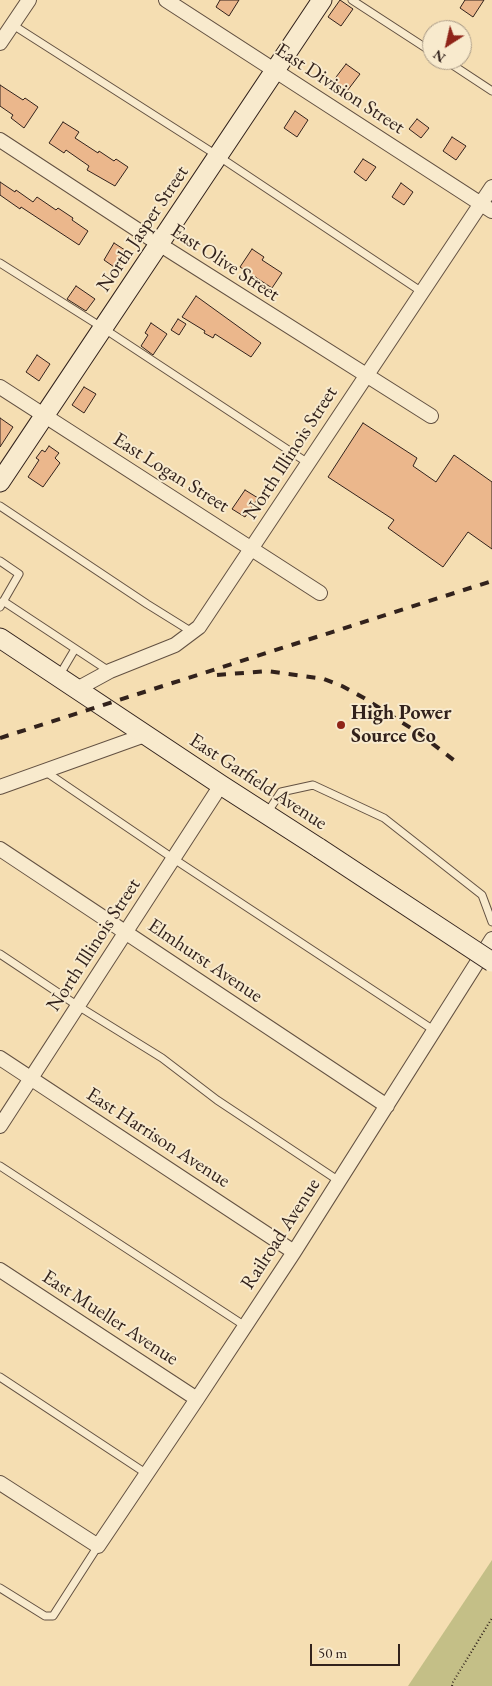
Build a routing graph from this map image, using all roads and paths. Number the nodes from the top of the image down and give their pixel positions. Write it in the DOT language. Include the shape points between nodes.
graph roads {
  1 [pos="29,0"];
  2 [pos="166,0"];
  3 [pos="322,0"];
  4 [pos="352,0"];
  5 [pos="13,25"];
  6 [pos="0,43"];
  7 [pos="422,46"];
  8 [pos="460,70"];
  9 [pos="276,71"];
  10 [pos="492,91"];
  11 [pos="0,140"];
  12 [pos="218,156"];
  13 [pos="492,187"];
  14 [pos="486,208"];
  15 [pos="159,244"];
  16 [pos="0,263"];
  17 [pos="422,292"];
  18 [pos="103,328"];
  19 [pos="366,376"];
  20 [pos="0,387"];
  21 [pos="45,416"];
  22 [pos="431,416"];
  23 [pos="308,463"];
  24 [pos="0,482"];
  25 [pos="0,506"];
  26 [pos="252,548"];
  27 [pos="0,561"];
  28 [pos="320,593"];
  29 [pos="2,604"];
  30 [pos="192,632"];
  31 [pos="0,638"];
  32 [pos="75,649"];
  33 [pos="110,671"];
  34 [pos="59,677"];
  35 [pos="77,689"];
  36 [pos="145,735"];
  37 [pos="44,771"];
  38 [pos="221,785"];
  39 [pos="0,787"];
  40 [pos="266,815"];
  41 [pos="0,849"];
  42 [pos="174,859"];
  43 [pos="492,922"];
  44 [pos="126,933"];
  45 [pos="492,939"];
  46 [pos="0,954"];
  47 [pos="492,962"];
  48 [pos="78,1006"];
  49 [pos="434,1030"];
  50 [pos="0,1058"];
  51 [pos="30,1078"];
  52 [pos="387,1106"];
  53 [pos="0,1126"];
  54 [pos="0,1166"];
  55 [pos="339,1181"];
  56 [pos="294,1252"];
  57 [pos="0,1270"];
  58 [pos="245,1326"];
  59 [pos="0,1377"];
  60 [pos="197,1399"];
  61 [pos="147,1474"];
  62 [pos="0,1483"];
  63 [pos="98,1546"];
  64 [pos="0,1588"];
  65 [pos="492,1618"];
  66 [pos="452,1686"];
  1 -- 5 [label="street"];
  2 -- 9 [label="street, East Division Street"];
  3 -- 9 [label="street, North Jasper Street"];
  4 -- 7 [label="lane"];
  5 -- 6 [label="street"];
  5 -- 12 [label="lane"];
  8 -- 10 [label="lane"];
  9 -- 12 [label="street, North Jasper Street"];
  9 -- 14 [label="street, East Division Street"];
  11 -- 15 [label="street, East Olive Street"];
  12 -- 15 [label="street, North Jasper Street"];
  12 -- 17 [label="lane"];
  13 -- 14 [label="street, North Illinois Street"];
  14 -- 17 [label="street, North Illinois Street"];
  15 -- 18 [label="street, North Jasper Street"];
  15 -- 19 [label="street, East Olive Street"];
  16 -- 18 [label="lane"];
  17 -- 19 [label="street, North Illinois Street"];
  18 -- 21 [label="street, North Jasper Street"];
  18 -- 23 [label="lane"];
  19 -- 22 [label="street, East Olive Street"];
  19 -- 23 [label="street, North Illinois Street"];
  20 -- 21 [label="street, East Logan Street"];
  21 -- 24 [label="street, North Jasper Street"];
  21 -- 26 [label="street, East Logan Street"];
  23 -- 26 [label="street, North Illinois Street"];
  25 -- 30 [label="lane"];
  26 -- 28 [label="street, East Logan Street"];
  26 -- 30 [label="street, North Illinois Street" via="199,627"];
  27 -- 29 [label="lane" via="18,574"];
  29 -- 32 [label="lane"];
  30 -- 33 [label="street, North Illinois Street" via="175,645"];
  31 -- 34 [label="street, East Garfield Avenue"];
  32 -- 33 [label="lane"];
  32 -- 34 [label="lane"];
  33 -- 35 [label="street, North Illinois Street"];
  34 -- 35 [label="street, East Garfield Avenue"];
  35 -- 36 [label="street, East Garfield Avenue"];
  36 -- 37 [label="street"];
  36 -- 38 [label="street, East Garfield Avenue"];
  37 -- 39 [label="street"];
  37 -- 42 [label="lane"];
  38 -- 40 [label="street, East Garfield Avenue"];
  38 -- 42 [label="street, North Illinois Street"];
  40 -- 43 [label="lane" via="281,792 313,785 384,818 482,895"];
  40 -- 47 [label="street, East Garfield Avenue, bridge"];
  41 -- 44 [label="street, Elmhurst Avenue"];
  42 -- 44 [label="street, North Illinois Street"];
  42 -- 49 [label="lane"];
  44 -- 48 [label="street, North Illinois Street"];
  44 -- 52 [label="street, Elmhurst Avenue"];
  45 -- 49 [label="street, Railroad Avenue"];
  46 -- 48 [label="lane"];
  48 -- 51 [label="street, North Illinois Street"];
  48 -- 55 [label="lane" via="162,1058 217,1100"];
  49 -- 52 [label="street, Railroad Avenue"];
  50 -- 51 [label="street, East Harrison Avenue"];
  51 -- 53 [label="street, North Illinois Street"];
  51 -- 56 [label="street, East Harrison Avenue"];
  52 -- 55 [label="street, Railroad Avenue"];
  54 -- 58 [label="lane"];
  55 -- 56 [label="street, Railroad Avenue"];
  56 -- 58 [label="street, Railroad Avenue"];
  57 -- 60 [label="street, East Mueller Avenue"];
  58 -- 60 [label="street, Railroad Avenue"];
  59 -- 61 [label="lane"];
  60 -- 61 [label="street, Railroad Avenue"];
  61 -- 63 [label="street, Railroad Avenue"];
  62 -- 63 [label="street"];
  63 -- 64 [label="lane" via="53,1616 45,1616"];
  65 -- 66 [label="path"];
}
